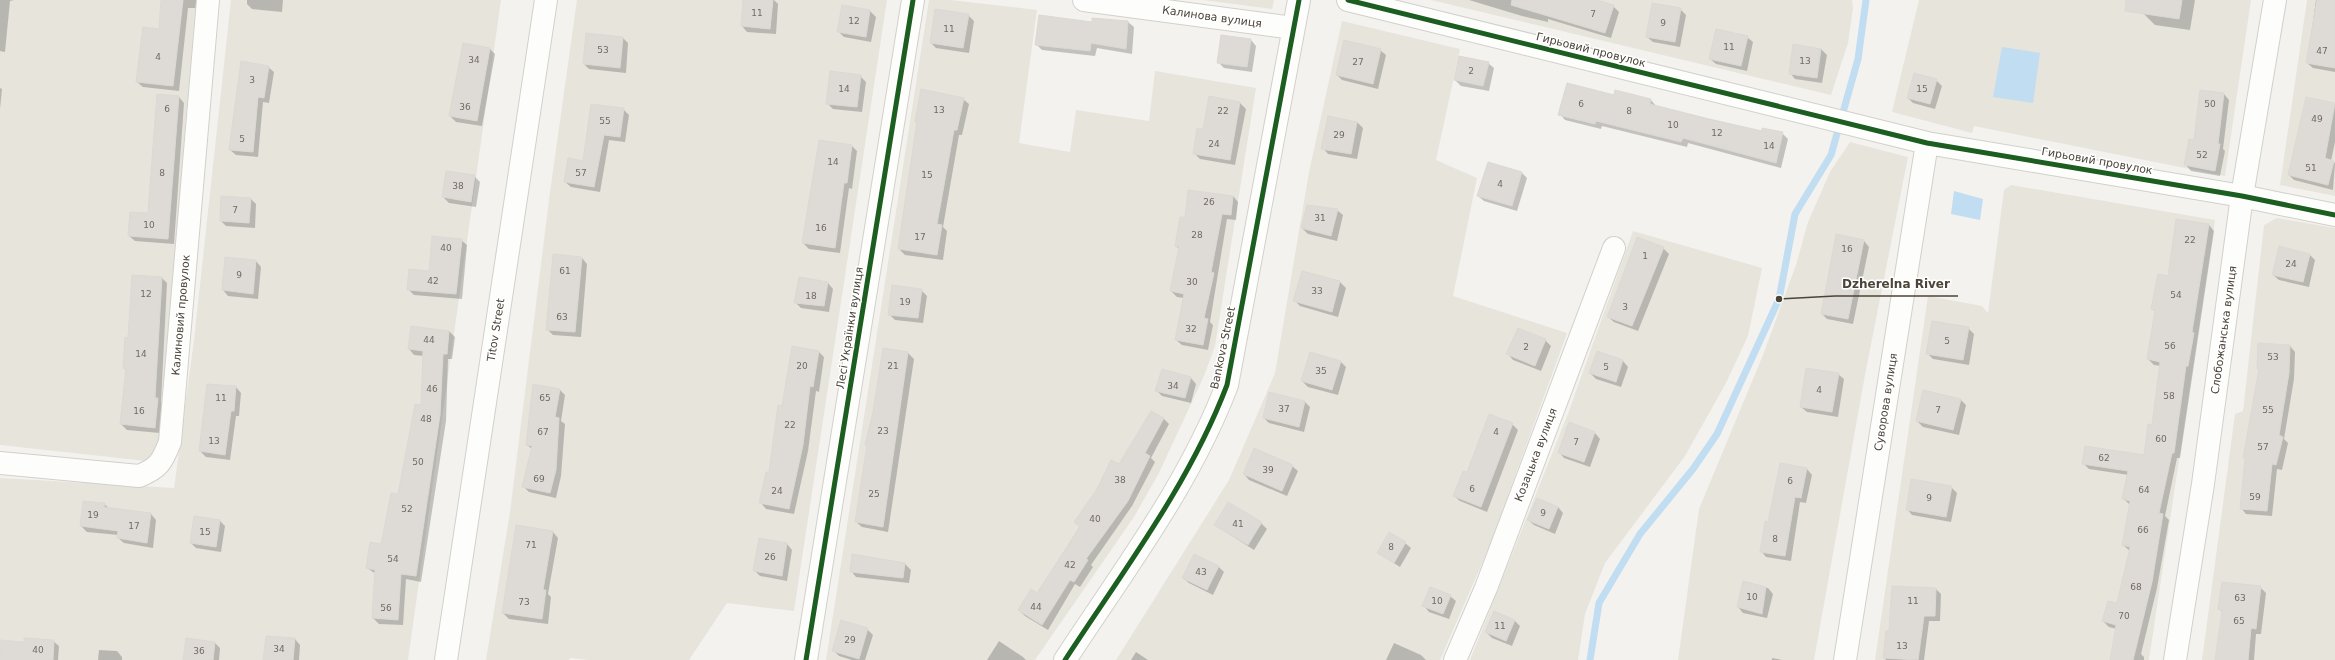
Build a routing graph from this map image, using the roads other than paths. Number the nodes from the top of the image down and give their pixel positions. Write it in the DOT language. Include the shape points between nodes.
graph roads {
  1 [pos="208,0"];
  2 [pos="546,0"];
  3 [pos="913,0"];
  4 [pos="1084,0"];
  5 [pos="1299,0"];
  6 [pos="1348,0"];
  7 [pos="2275,0"];
  8 [pos="1293,28"];
  9 [pos="1927,143"];
  10 [pos="2242,196"];
  11 [pos="2335,215"];
  12 [pos="1614,248"];
  13 [pos="0,463"];
  14 [pos="446,660"];
  15 [pos="806,660"];
  16 [pos="1065,660"];
  17 [pos="1455,660"];
  18 [pos="1845,660"];
  19 [pos="2175,660"];
  1 -- 13 [label="street, Калиновий провулок" via="170,442 165,456 154,470 139,476"];
  2 -- 14 [label="street, Titov Street"];
  3 -- 15 [label="street, Лесі Українки вулиця"];
  4 -- 8 [label="street, Калинова вулиця"];
  5 -- 8 [label="street, Bankova Street"];
  6 -- 9 [label="street, Гирьовий провулок"];
  7 -- 10 [label="street, Слобожанська вулиця"];
  8 -- 16 [label="street, Bankova Street" via="1227,385 1207,435 1186,475"];
  9 -- 10 [label="street, Гирьовий провулок"];
  9 -- 18 [label="street, Суворова вулиця"];
  10 -- 11 [label="street, Гирьовий провулок"];
  10 -- 19 [label="street, Слобожанська вулиця"];
  12 -- 17 [label="street, Козацька вулиця" via="1486,588"];
}
